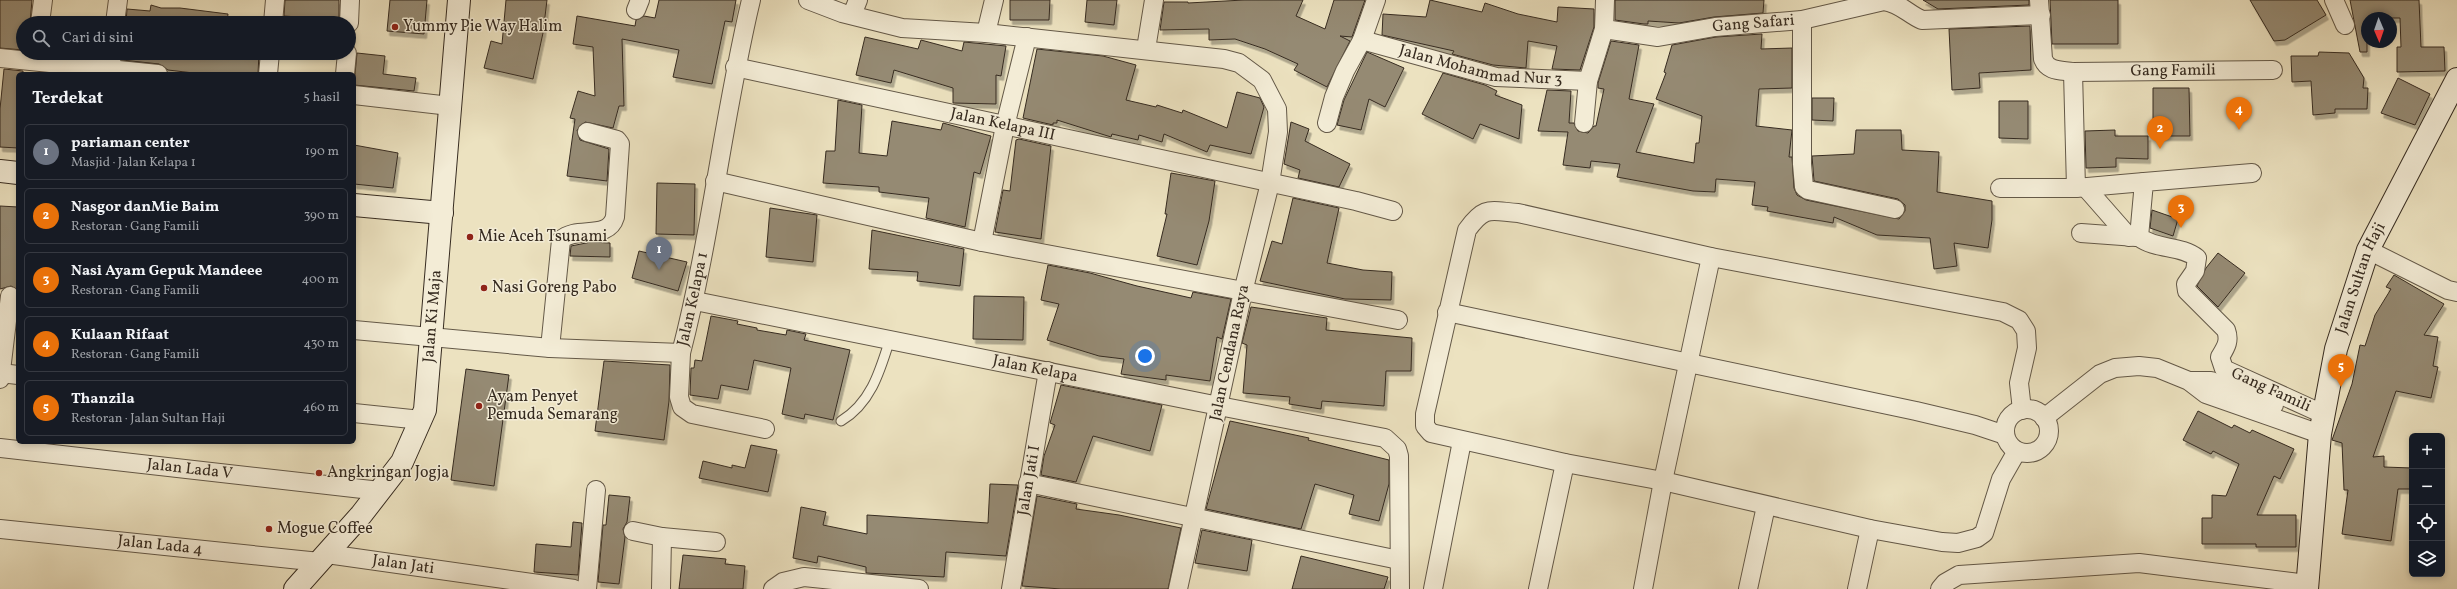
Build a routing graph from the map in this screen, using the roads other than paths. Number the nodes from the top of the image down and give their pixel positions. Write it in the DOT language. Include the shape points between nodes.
graph roads {
  1 [pos="43,0"];
  2 [pos="118,0"];
  3 [pos="275,0"];
  4 [pos="350,0"];
  5 [pos="459,0"];
  6 [pos="751,0"];
  7 [pos="808,0"];
  8 [pos="994,0"];
  9 [pos="1154,0"];
  10 [pos="1376,0"];
  11 [pos="1604,0"];
  12 [pos="2334,0"];
  13 [pos="855,8"];
  14 [pos="2040,8"];
  15 [pos="41,16"];
  16 [pos="116,16"];
  17 [pos="274,16"];
  18 [pos="349,16"];
  19 [pos="1802,20"];
  20 [pos="2345,25"];
  21 [pos="1604,29"];
  22 [pos="986,33"];
  23 [pos="1027,37"];
  24 [pos="1362,40"];
  25 [pos="1146,49"];
  26 [pos="0,58"];
  27 [pos="16,58"];
  28 [pos="64,60"];
  29 [pos="269,60"];
  30 [pos="346,60"];
  31 [pos="111,65"];
  32 [pos="735,67"];
  33 [pos="2274,70"];
  34 [pos="148,72"];
  35 [pos="268,72"];
  36 [pos="345,72"];
  37 [pos="2073,72"];
  38 [pos="2457,79"];
  39 [pos="1588,81"];
  40 [pos="356,95"];
  41 [pos="450,106"];
  42 [pos="1327,123"];
  43 [pos="1584,123"];
  44 [pos="1005,126"];
  45 [pos="587,132"];
  46 [pos="0,171"];
  47 [pos="16,173"];
  48 [pos="2252,173"];
  49 [pos="715,181"];
  50 [pos="2144,182"];
  51 [pos="1270,183"];
  52 [pos="2000,188"];
  53 [pos="2081,188"];
  54 [pos="356,205"];
  55 [pos="1895,209"];
  56 [pos="1393,211"];
  57 [pos="442,213"];
  58 [pos="2081,233"];
  59 [pos="2134,237"];
  60 [pos="982,242"];
  61 [pos="2368,250"];
  62 [pos="1711,257"];
  63 [pos="1243,292"];
  64 [pos="2457,292"];
  65 [pos="9,296"];
  66 [pos="695,301"];
  67 [pos="1448,312"];
  68 [pos="1398,320"];
  69 [pos="356,330"];
  70 [pos="432,338"];
  71 [pos="890,339"];
  72 [pos="550,348"];
  73 [pos="681,353"];
  74 [pos="1689,364"];
  75 [pos="1048,371"];
  76 [pos="6,376"];
  77 [pos="1219,406"];
  78 [pos="2022,410"];
  79 [pos="356,413"];
  80 [pos="2044,418"];
  81 [pos="421,420"];
  82 [pos="841,421"];
  83 [pos="2322,424"];
  84 [pos="765,429"];
  85 [pos="2005,435"];
  86 [pos="1462,441"];
  87 [pos="0,448"];
  88 [pos="2017,451"];
  89 [pos="1565,463"];
  90 [pos="1663,481"];
  91 [pos="1028,483"];
  92 [pos="596,490"];
  93 [pos="380,491"];
  94 [pos="1766,506"];
  95 [pos="1193,519"];
  96 [pos="0,529"];
  97 [pos="1870,529"];
  98 [pos="633,532"];
  99 [pos="662,536"];
  100 [pos="716,542"];
  101 [pos="324,558"];
  102 [pos="1399,560"];
  103 [pos="2307,587"];
  104 [pos="295,589"];
  105 [pos="574,589"];
  106 [pos="587,589"];
  107 [pos="661,589"];
  108 [pos="773,589"];
  109 [pos="919,589"];
  110 [pos="1011,589"];
  111 [pos="1178,589"];
  112 [pos="1400,589"];
  113 [pos="1433,589"];
  114 [pos="1538,589"];
  115 [pos="1643,589"];
  116 [pos="1748,589"];
  117 [pos="1857,589"];
  118 [pos="1940,589"];
  1 -- 15 [label="street"];
  2 -- 16 [label="street"];
  3 -- 17 [label="street"];
  4 -- 18 [label="street"];
  5 -- 41 [label="main road, Jalan Ki Maja"];
  6 -- 32 [label="street, Jalan Kelapa 1"];
  7 -- 13 [label="street"];
  8 -- 22 [label="street"];
  9 -- 25 [label="street"];
  10 -- 24 [label="street"];
  11 -- 21 [label="street"];
  12 -- 20 [label="street"];
  13 -- 22 [label="street" via="902,28"];
  14 -- 19 [label="street, Gang Safari" via="1922,20 1912,16 1894,2 1884,1"];
  14 -- 37 [label="street, Gang Famili" via="2043,59 2046,66"];
  19 -- 21 [label="street, Gang Safari" via="1715,27 1658,37"];
  19 -- 55 [label="street" via="1804,187"];
  21 -- 39 [label="street"];
  22 -- 23 [label="street"];
  23 -- 25 [label="street"];
  23 -- 44 [label="street"];
  24 -- 39 [label="street, Jalan Mohammad Nur 3" via="1496,77"];
  24 -- 42 [label="street" via="1345,71"];
  25 -- 51 [label="street, Jalan Cendana Raya" via="1224,58 1239,63 1262,80 1278,116"];
  26 -- 27 [label="street"];
  28 -- 31 [label="street"];
  29 -- 35 [label="street"];
  30 -- 36 [label="street"];
  31 -- 34 [label="street"];
  32 -- 44 [label="street, Jalan Kelapa III"];
  32 -- 49 [label="street, Jalan Kelapa 1"];
  33 -- 37 [label="street, Gang Famili"];
  37 -- 53 [label="street"];
  38 -- 61 [label="main road, Jalan Sultan Haji"];
  39 -- 43 [label="street"];
  40 -- 41 [label="street"];
  41 -- 57 [label="main road, Jalan Ki Maja"];
  44 -- 51 [label="street, Jalan Kelapa III"];
  44 -- 60 [label="street"];
  45 -- 72 [label="street" via="617,140 620,144 615,217 613,225 607,230 572,234 561,240"];
  46 -- 47 [label="main road"];
  48 -- 50 [label="street"];
  49 -- 60 [label="street"];
  49 -- 66 [label="street, Jalan Kelapa 1"];
  50 -- 53 [label="street"];
  50 -- 59 [label="street"];
  51 -- 56 [label="street, Jalan Kelapa III" via="1356,200"];
  51 -- 63 [label="street, Jalan Cendana Raya"];
  52 -- 53 [label="street"];
  53 -- 59 [label="street"];
  54 -- 57 [label="main road"];
  57 -- 70 [label="main road, Jalan Ki Maja"];
  58 -- 59 [label="street, Gang Famili"];
  59 -- 83 [label="street, Gang Famili" via="2191,253 2197,258 2195,271 2186,284 2187,291 2226,330 2228,345 2220,357 2224,369"];
  60 -- 63 [label="street"];
  61 -- 64 [label="street" via="2448,290"];
  61 -- 83 [label="main road, Jalan Sultan Haji" via="2336,349"];
  62 -- 67 [label="street" via="1518,213 1489,210 1478,215 1467,230"];
  62 -- 74 [label="street"];
  62 -- 78 [label="street" via="2003,312 2019,320 2026,331 2027,348 2019,383"];
  63 -- 68 [label="street"];
  63 -- 77 [label="street, Jalan Cendana Raya"];
  65 -- 76 [label="street"];
  66 -- 71 [label="street, Jalan Kelapa"];
  66 -- 73 [label="street, Jalan Kelapa 1"];
  67 -- 74 [label="street"];
  67 -- 86 [label="street" via="1424,421 1431,433"];
  69 -- 70 [label="street, Jalan Kelapa 1"];
  70 -- 72 [label="street, Jalan Kelapa 1"];
  70 -- 81 [label="main road, Jalan Ki Maja" via="425,410"];
  71 -- 75 [label="street, Jalan Kelapa"];
  71 -- 82 [label="lane" via="879,375 868,396 858,409"];
  72 -- 73 [label="street, Jalan Kelapa 1"];
  73 -- 84 [label="street" via="679,397 682,407 692,414"];
  74 -- 85 [label="street" via="1975,425"];
  74 -- 90 [label="street"];
  75 -- 77 [label="street, Jalan Kelapa"];
  75 -- 91 [label="street, Jalan Jati I"];
  77 -- 95 [label="street, Jalan Cendana Raya"];
  77 -- 102 [label="street, Jalan Kelapa" via="1377,434 1389,440 1397,449 1399,456"];
  78 -- 80 [label="street" via="2034,411"];
  78 -- 85 [label="street" via="2008,420"];
  79 -- 81 [label="street"];
  80 -- 83 [label="street" via="2100,374 2115,368 2139,366 2157,368 2189,381 2211,381"];
  80 -- 88 [label="street" via="2049,432 2042,447 2032,453"];
  81 -- 93 [label="main road, Jalan Ki Maja" via="402,462"];
  83 -- 103 [label="main road, Jalan Sultan Haji"];
  85 -- 88 [label="street" via="2008,443"];
  86 -- 89 [label="street"];
  86 -- 113 [label="street"];
  87 -- 93 [label="street, Jalan Lada V"];
  88 -- 97 [label="street" via="2001,479 1984,533 1977,538 1958,543 1942,542"];
  89 -- 90 [label="street"];
  89 -- 114 [label="street"];
  90 -- 94 [label="street"];
  90 -- 115 [label="street"];
  91 -- 95 [label="street"];
  91 -- 110 [label="street, Jalan Jati I"];
  92 -- 106 [label="street"];
  93 -- 101 [label="main road, Jalan Ki Maja"];
  94 -- 97 [label="street"];
  94 -- 116 [label="street"];
  95 -- 102 [label="street"];
  95 -- 111 [label="street, Jalan Cendana Raya"];
  96 -- 101 [label="street, Jalan Lada 4"];
  97 -- 117 [label="street"];
  98 -- 99 [label="street"];
  99 -- 100 [label="street"];
  99 -- 107 [label="street"];
  101 -- 104 [label="main road, Jalan Ki Maja"];
  101 -- 105 [label="street, Jalan Jati"];
  102 -- 112 [label="street"];
  103 -- 118 [label="street" via="2139,563 1959,575"];
  108 -- 109 [label="street" via="783,582 804,577"];
}
